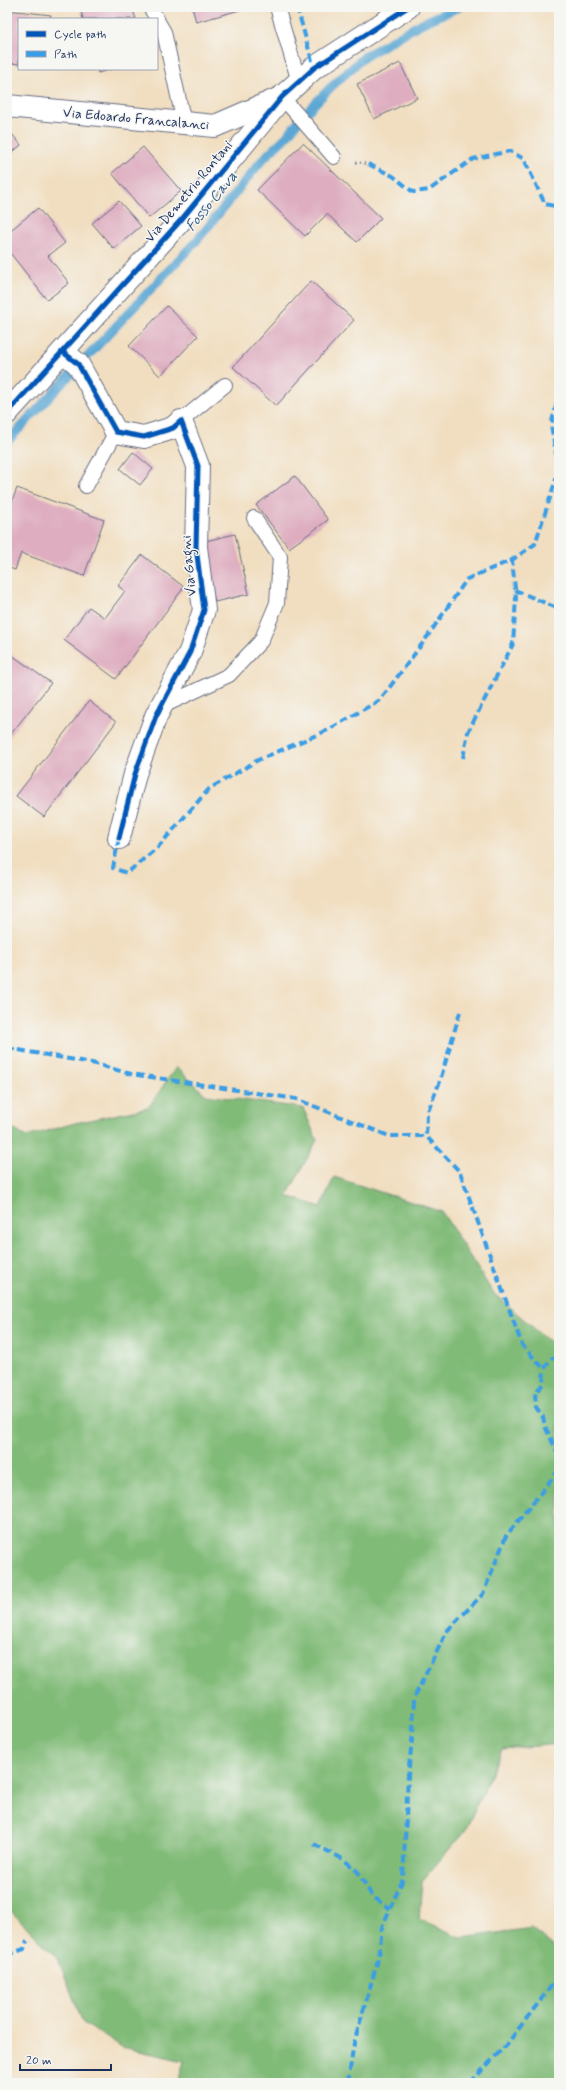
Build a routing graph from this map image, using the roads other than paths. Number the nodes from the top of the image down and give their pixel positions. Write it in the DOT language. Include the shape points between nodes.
graph roads {
  1 [pos="150,7"];
  2 [pos="277,7"];
  3 [pos="400,9"];
  4 [pos="156,18"];
  5 [pos="158,21"];
  6 [pos="299,82"];
  7 [pos="287,102"];
  8 [pos="7,106"];
  9 [pos="184,123"];
  10 [pos="334,157"];
  11 [pos="75,365"];
  12 [pos="225,385"];
  13 [pos="7,413"];
  14 [pos="181,421"];
  15 [pos="116,432"];
  16 [pos="86,486"];
  17 [pos="254,518"];
  18 [pos="161,707"];
  19 [pos="119,838"];
  1 -- 4 [label="lane"];
  2 -- 6 [label="lane"];
  3 -- 6 [label="street, Via Demetrio Rontani" via="314,68"];
  5 -- 9 [label="lane" via="164,32"];
  6 -- 7 [label="street, Via Demetrio Rontani"];
  7 -- 9 [label="street, Via Edoardo Francalanci" via="215,126"];
  7 -- 10 [label="lane"];
  7 -- 11 [label="street, Via Demetrio Rontani" via="181,220"];
  8 -- 9 [label="street, Via Edoardo Francalanci"];
  11 -- 13 [label="street, Via Demetrio Rontani"];
  11 -- 15 [label="street"];
  12 -- 14 [label="lane"];
  14 -- 15 [label="street" via="173,428 144,436"];
  14 -- 18 [label="street, Via Gagni" via="198,466 196,547 204,610 190,652"];
  15 -- 16 [label="lane"];
  17 -- 18 [label="lane" via="280,556 277,603 261,641 229,675"];
  18 -- 19 [label="street, Via Gagni" via="135,774"];
}
